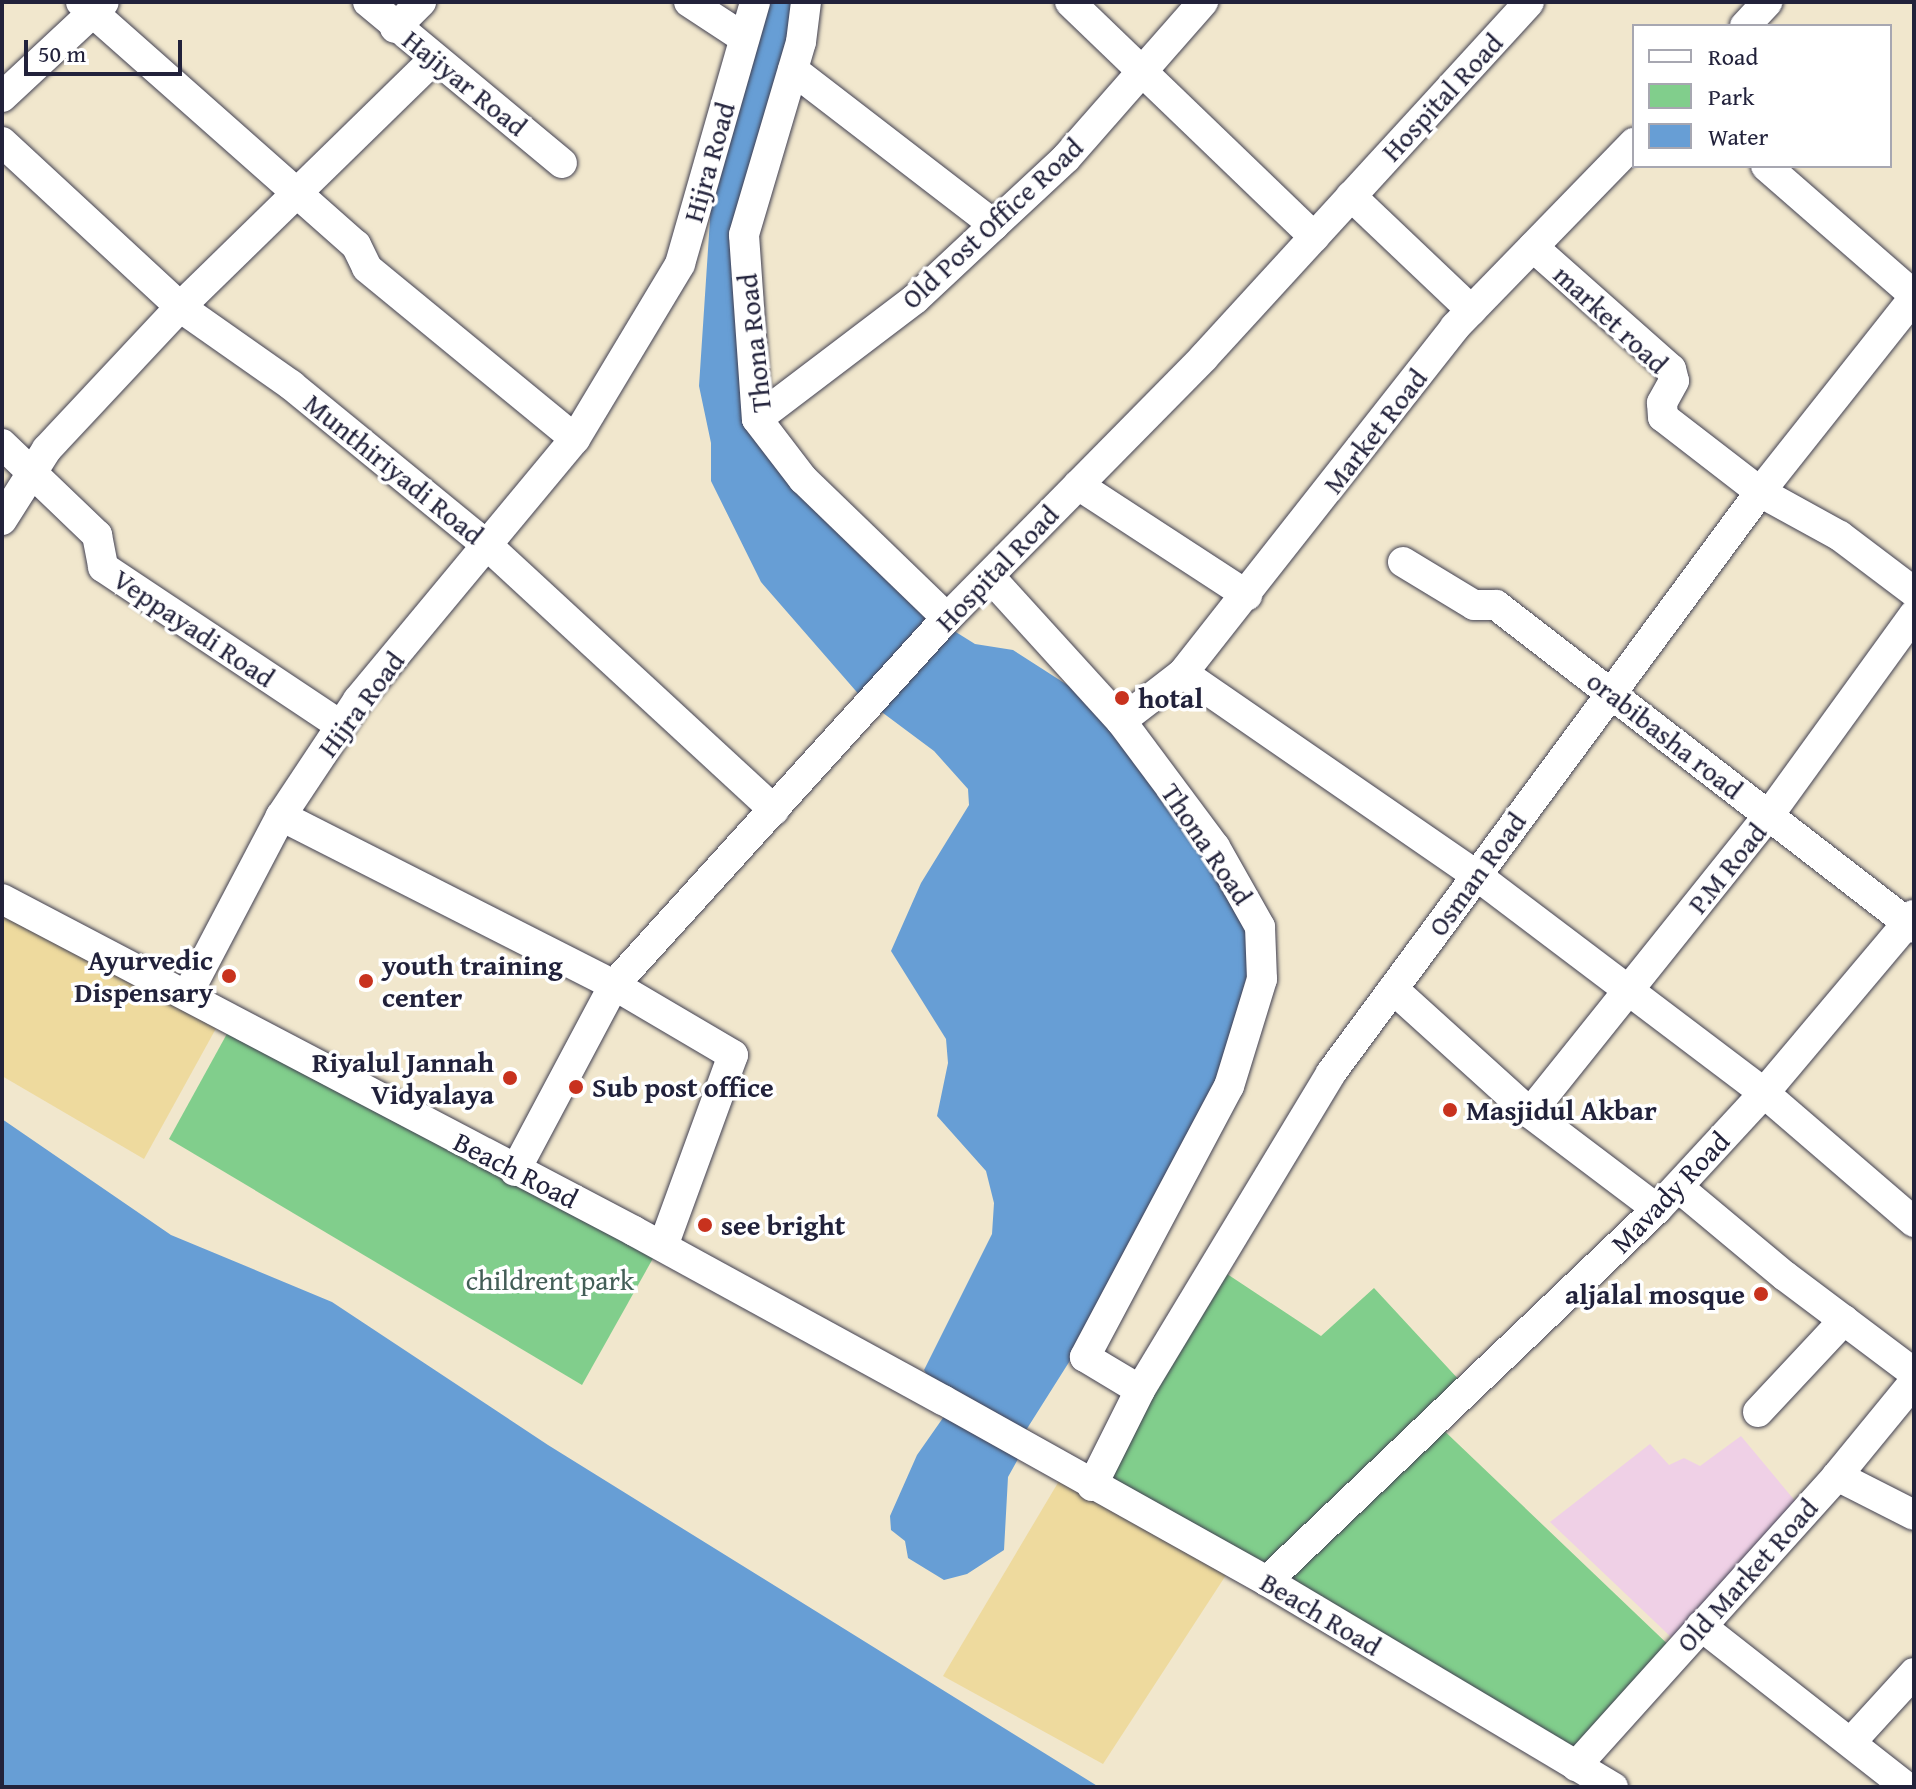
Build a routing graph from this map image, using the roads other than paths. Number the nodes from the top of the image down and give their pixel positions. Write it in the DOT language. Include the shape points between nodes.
graph roads {
  1 [pos="368,2"];
  2 [pos="421,2"];
  3 [pos="689,2"];
  4 [pos="755,2"];
  5 [pos="806,2"];
  6 [pos="830,2"];
  7 [pos="1070,2"];
  8 [pos="1203,2"];
  9 [pos="1529,2"];
  10 [pos="1767,2"];
  11 [pos="93,5"];
  12 [pos="1747,24"];
  13 [pos="395,28"];
  14 [pos="744,38"];
  15 [pos="797,56"];
  16 [pos="434,59"];
  17 [pos="1145,68"];
  18 [pos="2,97"];
  19 [pos="2,142"];
  20 [pos="1632,145"];
  21 [pos="562,163"];
  22 [pos="1768,168"];
  23 [pos="297,192"];
  24 [pos="1351,196"];
  25 [pos="994,225"];
  26 [pos="1314,237"];
  27 [pos="1533,247"];
  28 [pos="1914,297"];
  29 [pos="180,307"];
  30 [pos="1471,310"];
  31 [pos="757,419"];
  32 [pos="575,439"];
  33 [pos="2,444"];
  34 [pos="35,476"];
  35 [pos="1078,485"];
  36 [pos="1760,492"];
  37 [pos="2,520"];
  38 [pos="489,547"];
  39 [pos="1403,562"];
  40 [pos="989,576"];
  41 [pos="1914,592"];
  42 [pos="1247,595"];
  43 [pos="1914,615"];
  44 [pos="947,618"];
  45 [pos="1183,673"];
  46 [pos="1611,692"];
  47 [pos="1121,721"];
  48 [pos="341,726"];
  49 [pos="774,810"];
  50 [pos="1769,815"];
  51 [pos="281,816"];
  52 [pos="1476,875"];
  53 [pos="2,899"];
  54 [pos="1912,922"];
  55 [pos="614,985"];
  56 [pos="1393,989"];
  57 [pos="1627,993"];
  58 [pos="187,995"];
  59 [pos="1764,1093"];
  60 [pos="1530,1113"];
  61 [pos="515,1171"];
  62 [pos="1678,1187"];
  63 [pos="1657,1209"];
  64 [pos="1914,1222"];
  65 [pos="663,1246"];
  66 [pos="1844,1320"];
  67 [pos="1914,1373"];
  68 [pos="1914,1382"];
  69 [pos="1140,1390"];
  70 [pos="1758,1412"];
  71 [pos="1837,1476"];
  72 [pos="1092,1486"];
  73 [pos="1914,1515"];
  74 [pos="1267,1581"];
  75 [pos="1701,1626"];
  76 [pos="1914,1673"];
  77 [pos="1852,1741"];
  78 [pos="1576,1766"];
  79 [pos="1613,1787"];
  80 [pos="1906,1787"];
  1 -- 13 [label="street, Hajiyar Road"];
  2 -- 13 [label="street"];
  3 -- 14 [label="street"];
  4 -- 14 [label="street, Hijra Road"];
  5 -- 15 [label="street, Thona Road"];
  6 -- 15 [label="street"];
  7 -- 17 [label="street"];
  8 -- 17 [label="street, Old Post Office Road"];
  9 -- 24 [label="street, Hospital Road"];
  10 -- 12 [label="street"];
  11 -- 18 [label="street"];
  11 -- 23 [label="street"];
  13 -- 16 [label="street, Hajiyar Road"];
  14 -- 32 [label="street, Hijra Road" via="680,264"];
  15 -- 25 [label="street"];
  15 -- 31 [label="street, Thona Road" via="744,235"];
  16 -- 21 [label="street, Hajiyar Road" via="478,89"];
  16 -- 23 [label="street"];
  17 -- 25 [label="street, Old Post Office Road" via="1066,158"];
  17 -- 26 [label="street"];
  19 -- 29 [label="street, Munthiriyadi Road"];
  20 -- 27 [label="street, Market Road"];
  22 -- 28 [label="street"];
  23 -- 29 [label="street"];
  23 -- 32 [label="street" via="356,245 367,268"];
  24 -- 26 [label="street, Hospital Road"];
  24 -- 30 [label="street"];
  25 -- 31 [label="street, Old Post Office Road" via="915,299"];
  26 -- 35 [label="street, Hospital Road"];
  27 -- 30 [label="street, Market Road"];
  27 -- 36 [label="street, market road" via="1671,369 1674,381 1662,403 1663,417"];
  28 -- 36 [label="street, Osman Road"];
  29 -- 34 [label="street" via="47,449"];
  29 -- 38 [label="street, Munthiriyadi Road" via="291,385"];
  30 -- 42 [label="street, Market Road"];
  31 -- 44 [label="street, Thona Road" via="803,479"];
  32 -- 38 [label="street, Hijra Road"];
  33 -- 34 [label="street, Veppayadi Road"];
  34 -- 37 [label="street"];
  34 -- 48 [label="street, Veppayadi Road" via="97,535 103,567"];
  35 -- 40 [label="street, Hospital Road"];
  35 -- 42 [label="street"];
  36 -- 41 [label="street" via="1840,536"];
  36 -- 46 [label="street, Osman Road"];
  38 -- 48 [label="street, Hijra Road"];
  38 -- 49 [label="street, Munthiriyadi Road"];
  39 -- 46 [label="street, orabibasha road" via="1474,605 1496,605"];
  40 -- 44 [label="street, Hospital Road"];
  40 -- 47 [label="street, Thona Road"];
  42 -- 45 [label="street, Market Road"];
  43 -- 50 [label="street, P.M Road"];
  44 -- 49 [label="street, Hospital Road"];
  45 -- 47 [label="street, Market Road"];
  45 -- 52 [label="street"];
  46 -- 50 [label="street, orabibasha road"];
  46 -- 52 [label="street, Osman Road"];
  47 -- 69 [label="street, Thona Road" via="1215,847 1260,927 1261,940 1262,979 1229,1086 1085,1357"];
  48 -- 51 [label="street, Hijra Road"];
  49 -- 55 [label="street, Hospital Road"];
  50 -- 54 [label="street, orabibasha road"];
  50 -- 57 [label="street, P.M Road"];
  51 -- 55 [label="street"];
  51 -- 58 [label="street, Hijra Road"];
  52 -- 56 [label="street, Osman Road"];
  52 -- 57 [label="street"];
  53 -- 58 [label="street, Beach Road"];
  54 -- 59 [label="street, Mavady Road"];
  55 -- 61 [label="street, Hospital Road"];
  55 -- 65 [label="street" via="733,1055"];
  56 -- 60 [label="street"];
  56 -- 69 [label="street, Osman Road" via="1331,1073"];
  57 -- 59 [label="street"];
  57 -- 60 [label="street, P.M Road"];
  58 -- 61 [label="street, Beach Road"];
  59 -- 62 [label="street, Mavady Road"];
  59 -- 64 [label="street"];
  60 -- 63 [label="street"];
  61 -- 65 [label="street, Beach Road"];
  62 -- 63 [label="street, Mavady Road"];
  62 -- 66 [label="street"];
  63 -- 74 [label="street, Mavady Road"];
  65 -- 72 [label="street, Beach Road"];
  66 -- 67 [label="street"];
  66 -- 70 [label="street"];
  68 -- 71 [label="street, Old Market Road"];
  69 -- 72 [label="street, Osman Road"];
  71 -- 73 [label="street"];
  71 -- 75 [label="street, Old Market Road"];
  72 -- 74 [label="street, Beach Road"];
  74 -- 78 [label="street, Beach Road"];
  75 -- 77 [label="street"];
  75 -- 78 [label="street, Old Market Road"];
  76 -- 77 [label="street"];
  77 -- 80 [label="street"];
  78 -- 79 [label="street, Beach Road"];
}
